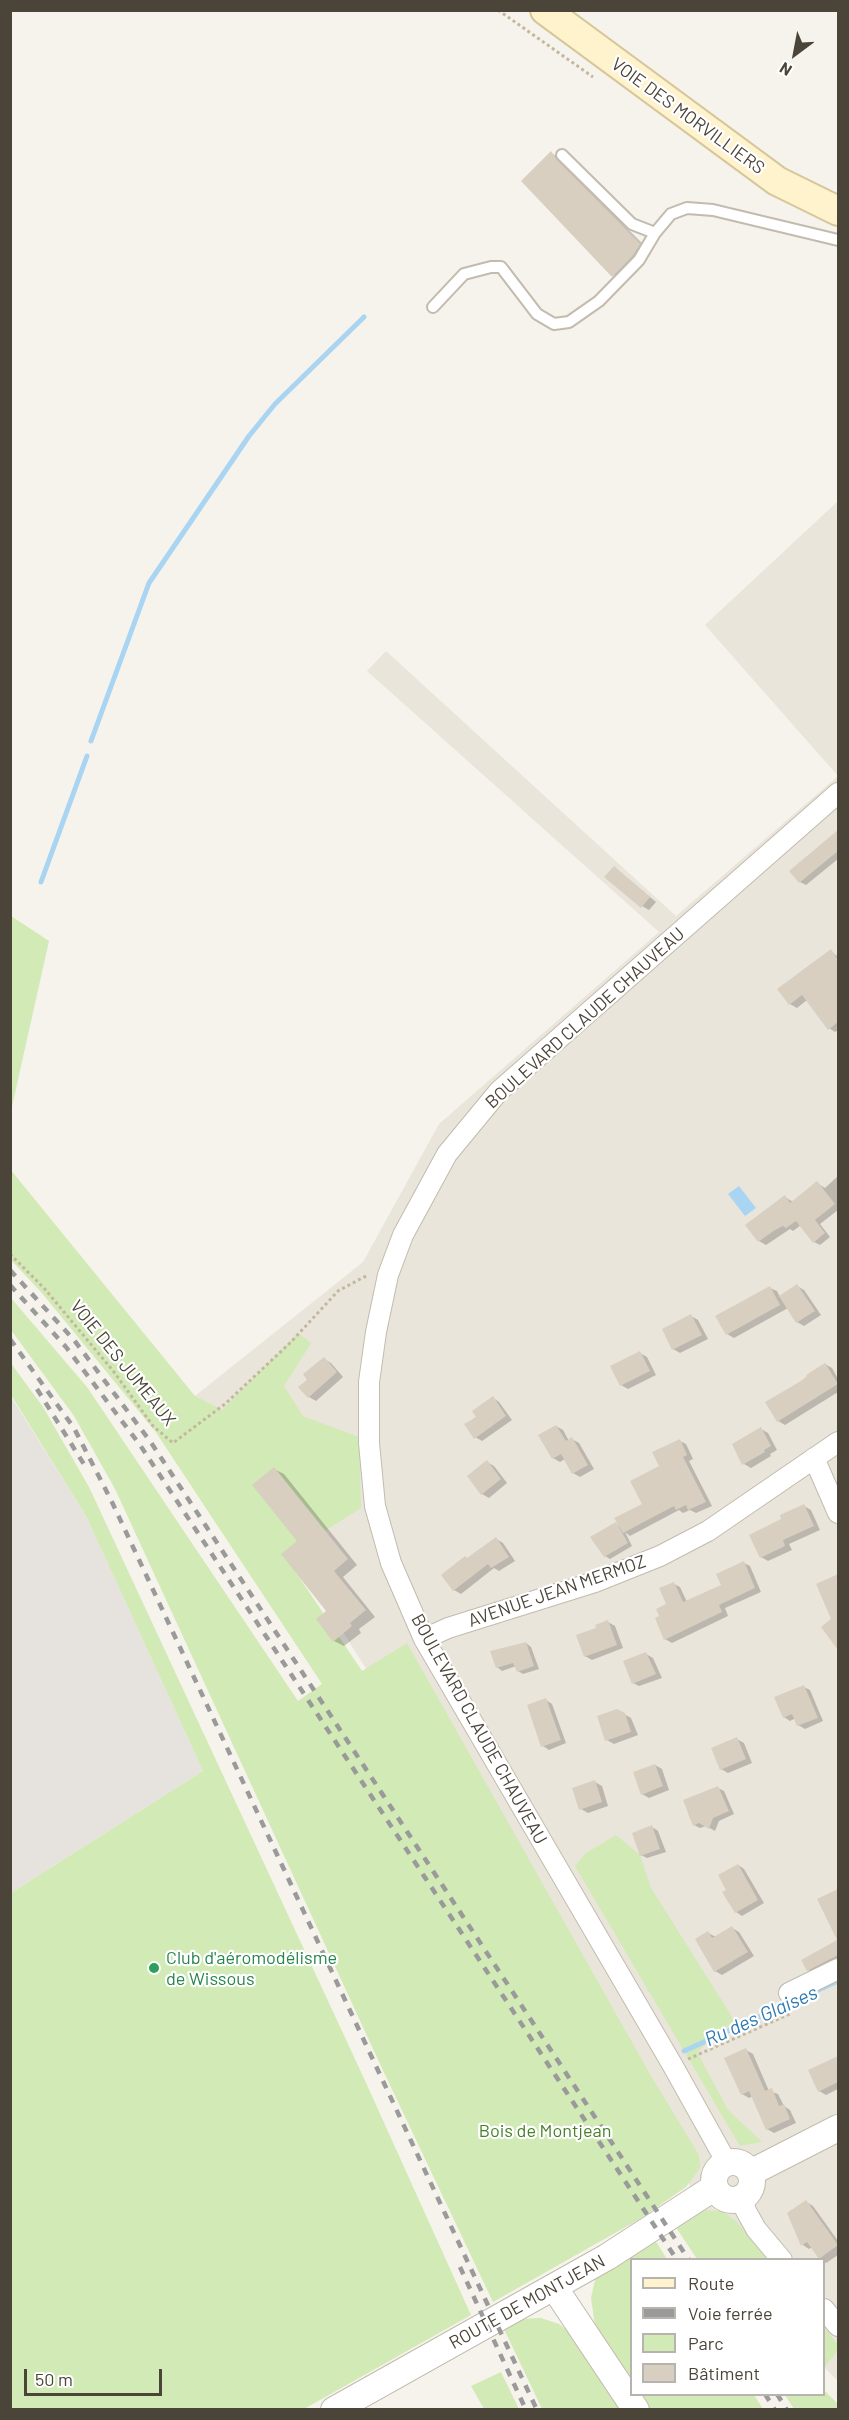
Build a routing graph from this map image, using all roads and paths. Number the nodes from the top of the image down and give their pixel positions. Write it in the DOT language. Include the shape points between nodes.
graph roads {
  1 [pos="545,10"];
  2 [pos="562,155"];
  3 [pos="838,211"];
  4 [pos="655,233"];
  5 [pos="838,240"];
  6 [pos="433,307"];
  7 [pos="838,794"];
  8 [pos="10,1254"];
  9 [pos="388,1275"];
  10 [pos="838,1442"];
  11 [pos="814,1458"];
  12 [pos="838,1513"];
  13 [pos="424,1639"];
  14 [pos="838,1969"];
  15 [pos="793,2002"];
  16 [pos="673,2066"];
  17 [pos="838,2128"];
  18 [pos="738,2168"];
  19 [pos="715,2187"];
  20 [pos="742,2198"];
  21 [pos="781,2258"];
  22 [pos="554,2287"];
  23 [pos="825,2309"];
  24 [pos="838,2326"];
  25 [pos="334,2409"];
  26 [pos="636,2409"];
  1 -- 3 [label="main road, VOIE DES MORVILLIERS" via="777,181"];
  2 -- 4 [label="lane" via="632,224"];
  4 -- 5 [label="lane" via="671,214 687,208 713,210"];
  4 -- 6 [label="lane" via="639,260 599,301 569,322 554,324 537,314 501,267 464,274"];
  7 -- 9 [label="street, BOULEVARD CLAUDE CHAUVEAU" via="499,1091 447,1154 403,1235"];
  8 -- 9 [label="path, VOIE DES JUMEAUX" via="44,1288 114,1372 153,1426 173,1443 225,1404 338,1291 364,1277"];
  9 -- 13 [label="street, BOULEVARD CLAUDE CHAUVEAU" via="369,1382 375,1506 391,1563"];
  10 -- 11 [label="street, AVENUE JEAN MERMOZ"];
  11 -- 12 [label="street"];
  11 -- 13 [label="street, AVENUE JEAN MERMOZ" via="708,1531 660,1556"];
  13 -- 16 [label="street, BOULEVARD CLAUDE CHAUVEAU"];
  14 -- 15 [label="street"];
  15 -- 16 [label="path"];
  16 -- 18 [label="street, BOULEVARD CLAUDE CHAUVEAU"];
  17 -- 18 [label="street"];
  18 -- 19 [label="street" via="716,2173"];
  18 -- 20 [label="street" via="751,2187"];
  19 -- 20 [label="street" via="723,2197"];
  19 -- 22 [label="street, ROUTE DE MONTJEAN"];
  20 -- 21 [label="street" via="756,2229"];
  22 -- 25 [label="street, ROUTE DE MONTJEAN"];
  22 -- 26 [label="street"];
  23 -- 24 [label="street"];
}
